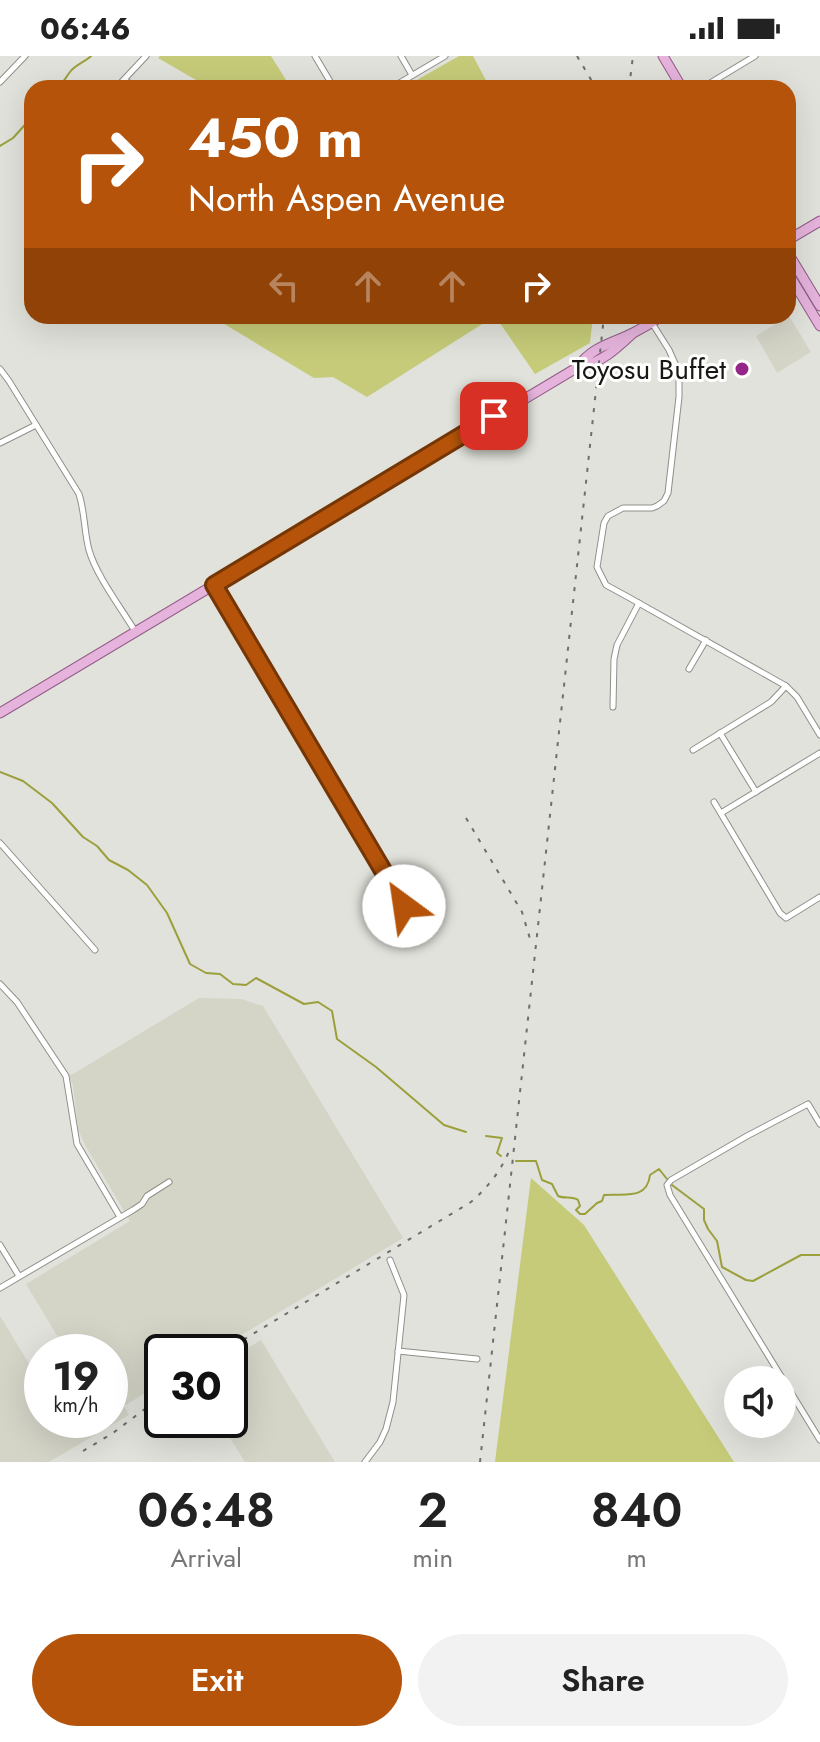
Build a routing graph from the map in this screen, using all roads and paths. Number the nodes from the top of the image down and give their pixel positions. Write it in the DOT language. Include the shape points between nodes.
graph roads {
  1 [pos="25,56"];
  2 [pos="146,56"];
  3 [pos="315,56"];
  4 [pos="401,56"];
  5 [pos="445,56"];
  6 [pos="663,56"];
  7 [pos="755,56"];
  8 [pos="412,75"];
  9 [pos="124,80"];
  10 [pos="329,80"];
  11 [pos="404,80"];
  12 [pos="677,80"];
  13 [pos="715,80"];
  14 [pos="0,82"];
  15 [pos="820,221"];
  16 [pos="796,235"];
  17 [pos="796,266"];
  18 [pos="796,286"];
  19 [pos="820,306"];
  20 [pos="649,324"];
  21 [pos="653,324"];
  22 [pos="820,326"];
  23 [pos="0,369"];
  24 [pos="36,425"];
  25 [pos="0,443"];
  26 [pos="214,585"];
  27 [pos="639,603"];
  28 [pos="135,631"];
  29 [pos="706,640"];
  30 [pos="689,669"];
  31 [pos="786,686"];
  32 [pos="613,707"];
  33 [pos="0,713"];
  34 [pos="720,733"];
  35 [pos="820,735"];
  36 [pos="693,750"];
  37 [pos="820,753"];
  38 [pos="756,792"];
  39 [pos="714,802"];
  40 [pos="721,813"];
  41 [pos="0,843"];
  42 [pos="820,897"];
  43 [pos="404,906"];
  44 [pos="95,950"];
  45 [pos="0,984"];
  46 [pos="820,1124"];
  47 [pos="169,1182"];
  48 [pos="120,1217"];
  49 [pos="0,1245"];
  50 [pos="390,1260"];
  51 [pos="19,1276"];
  52 [pos="0,1288"];
  53 [pos="398,1351"];
  54 [pos="477,1359"];
  55 [pos="820,1440"];
  56 [pos="365,1462"];
  1 -- 14 [label="street"];
  2 -- 9 [label="street"];
  3 -- 10 [label="street"];
  4 -- 8 [label="street"];
  5 -- 8 [label="street"];
  6 -- 12 [label="main road"];
  7 -- 13 [label="street"];
  8 -- 11 [label="street"];
  15 -- 16 [label="main road"];
  17 -- 19 [label="main road"];
  18 -- 22 [label="main road"];
  20 -- 26 [label="main road" via="585,357 578,367"];
  21 -- 27 [label="street" via="679,380 668,493 652,508 623,508 608,516 597,567 606,585"];
  23 -- 24 [label="street"];
  24 -- 25 [label="street"];
  24 -- 28 [label="street" via="79,494 95,564"];
  26 -- 28 [label="main road"];
  26 -- 43 [label="street"];
  27 -- 29 [label="street"];
  27 -- 32 [label="street" via="617,645"];
  28 -- 33 [label="main road"];
  29 -- 30 [label="street"];
  29 -- 31 [label="street"];
  31 -- 34 [label="street" via="771,702"];
  31 -- 35 [label="street"];
  34 -- 36 [label="street"];
  34 -- 38 [label="street"];
  37 -- 38 [label="street"];
  38 -- 40 [label="street"];
  39 -- 40 [label="street"];
  40 -- 42 [label="street" via="786,918"];
  41 -- 44 [label="street"];
  45 -- 48 [label="street" via="66,1076 77,1144"];
  46 -- 55 [label="street" via="808,1104 667,1185"];
  47 -- 48 [label="street"];
  48 -- 51 [label="street"];
  49 -- 51 [label="street"];
  50 -- 53 [label="street" via="404,1295"];
  51 -- 52 [label="street"];
  53 -- 54 [label="street"];
  53 -- 56 [label="street" via="391,1415"];
}
